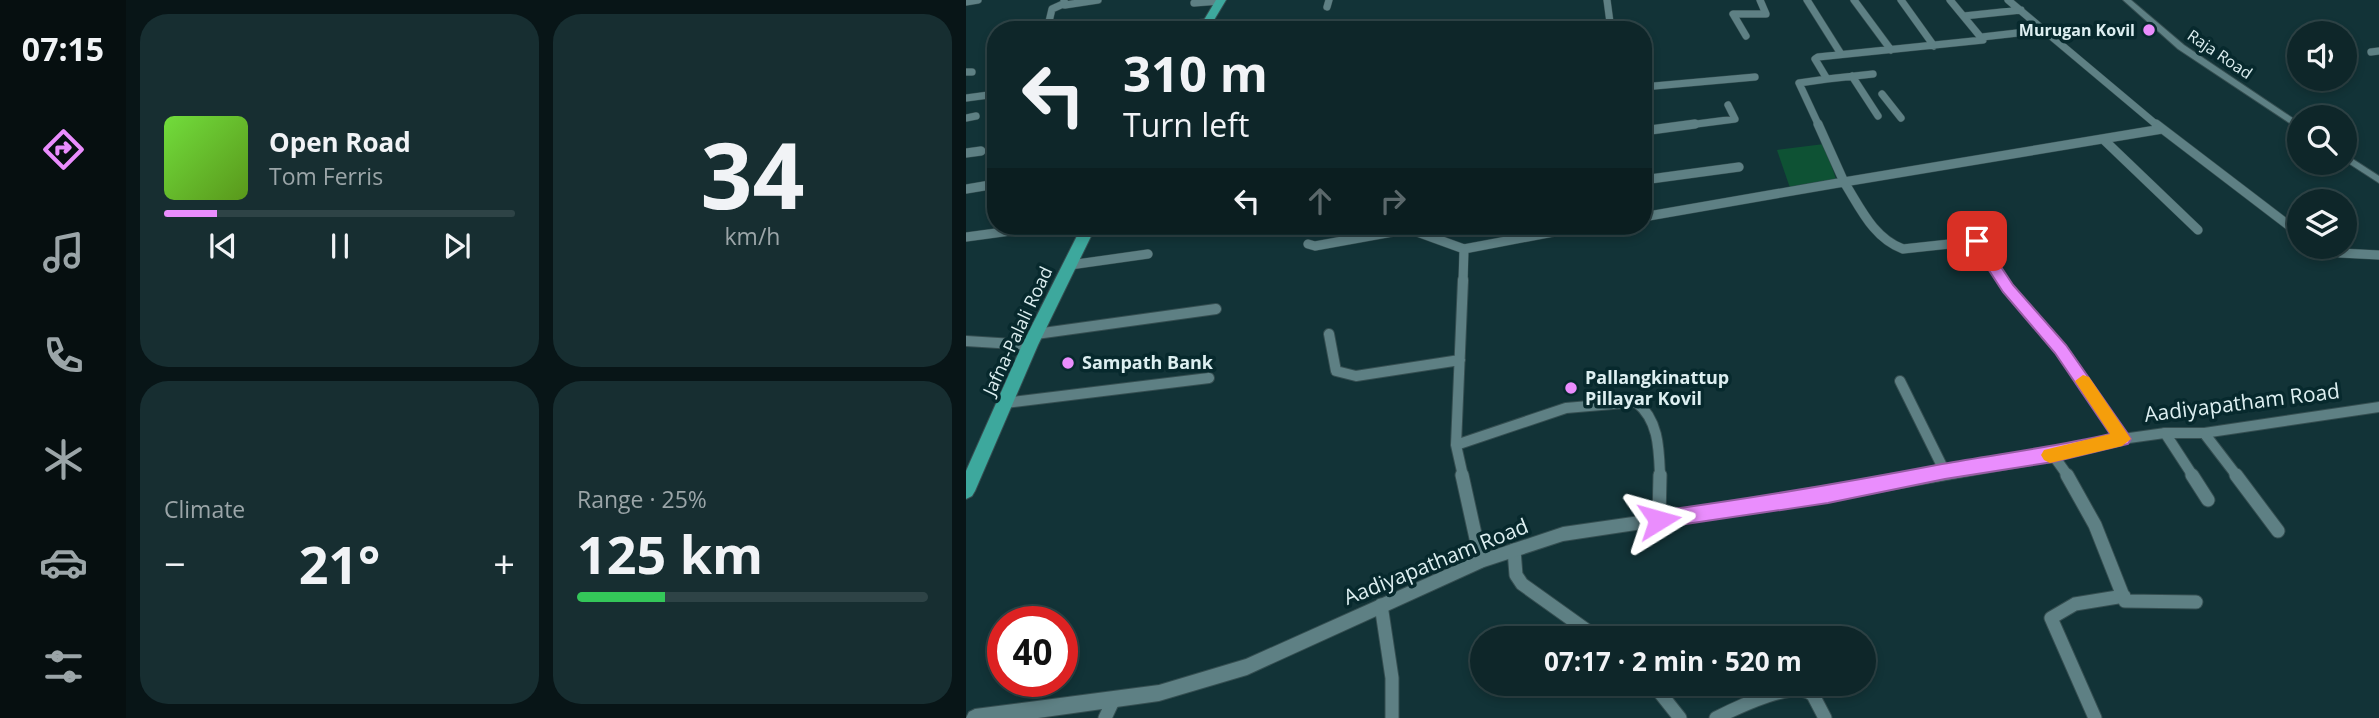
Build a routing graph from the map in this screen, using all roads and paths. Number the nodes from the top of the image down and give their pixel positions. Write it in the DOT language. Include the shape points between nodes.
graph roads {
  1 [pos="978,0"];
  2 [pos="1098,0"];
  3 [pos="1607,0"];
  4 [pos="1760,0"];
  5 [pos="1807,0"];
  6 [pos="1854,0"];
  7 [pos="1901,0"];
  8 [pos="1950,0"];
  9 [pos="2008,0"];
  10 [pos="2127,0"];
  11 [pos="1221,1"];
  12 [pos="966,2"];
  13 [pos="1063,2"];
  14 [pos="1194,3"];
  15 [pos="2021,10"];
  16 [pos="1964,16"];
  17 [pos="1049,21"];
  18 [pos="1208,21"];
  19 [pos="1610,21"];
  20 [pos="2044,30"];
  21 [pos="1746,36"];
  22 [pos="1982,37"];
  23 [pos="1934,46"];
  24 [pos="1891,50"];
  25 [pos="1841,54"];
  26 [pos="1872,74"];
  27 [pos="1852,76"];
  28 [pos="1755,77"];
  29 [pos="1827,79"];
  30 [pos="1652,86"];
  31 [pos="1893,93"];
  32 [pos="1882,94"];
  33 [pos="987,95"];
  34 [pos="1864,95"];
  35 [pos="966,98"];
  36 [pos="1728,105"];
  37 [pos="976,116"];
  38 [pos="1878,116"];
  39 [pos="966,118"];
  40 [pos="1901,118"];
  41 [pos="2287,118"];
  42 [pos="2162,129"];
  43 [pos="1652,130"];
  44 [pos="2103,139"];
  45 [pos="981,151"];
  46 [pos="966,153"];
  47 [pos="2357,165"];
  48 [pos="1739,167"];
  49 [pos="1652,179"];
  50 [pos="2379,180"];
  51 [pos="1844,182"];
  52 [pos="987,186"];
  53 [pos="966,189"];
  54 [pos="1652,215"];
  55 [pos="2287,224"];
  56 [pos="2198,230"];
  57 [pos="987,234"];
  58 [pos="1085,235"];
  59 [pos="1376,235"];
  60 [pos="1426,235"];
  61 [pos="1538,235"];
  62 [pos="966,237"];
  63 [pos="1308,244"];
  64 [pos="1464,249"];
  65 [pos="1148,254"];
  66 [pos="2357,254"];
  67 [pos="2379,255"];
  68 [pos="1070,265"];
  69 [pos="1216,309"];
  70 [pos="1329,334"];
  71 [pos="1033,340"];
  72 [pos="966,341"];
  73 [pos="1460,360"];
  74 [pos="1209,378"];
  75 [pos="1900,381"];
  76 [pos="1005,403"];
  77 [pos="2379,407"];
  78 [pos="2165,433"];
  79 [pos="2204,433"];
  80 [pos="2122,439"];
  81 [pos="1457,445"];
  82 [pos="2053,455"];
  83 [pos="1945,471"];
  84 [pos="966,491"];
  85 [pos="2208,500"];
  86 [pos="1659,520"];
  87 [pos="2278,531"];
  88 [pos="1514,551"];
  89 [pos="1481,561"];
  90 [pos="2124,596"];
  91 [pos="2196,602"];
  92 [pos="1381,605"];
  93 [pos="1580,626"];
  94 [pos="1665,696"];
  95 [pos="1113,701"];
  96 [pos="975,718"];
  97 [pos="1105,718"];
  98 [pos="1392,718"];
  99 [pos="1680,718"];
  100 [pos="1716,718"];
  101 [pos="1825,718"];
  102 [pos="2095,718"];
  1 -- 12 [label="street"];
  2 -- 13 [label="street"];
  3 -- 19 [label="street"];
  4 -- 21 [label="street" via="1766,14 1733,14"];
  5 -- 25 [label="street"];
  6 -- 24 [label="street"];
  7 -- 23 [label="street"];
  8 -- 16 [label="street"];
  9 -- 15 [label="street"];
  10 -- 41 [label="street, Raja Road" via="2181,47"];
  11 -- 14 [label="street"];
  11 -- 18 [label="main road"];
  13 -- 17 [label="street" via="1052,9"];
  15 -- 16 [label="street"];
  15 -- 20 [label="street"];
  16 -- 22 [label="street"];
  20 -- 22 [label="street"];
  20 -- 42 [label="street"];
  22 -- 23 [label="street" via="1979,42"];
  23 -- 24 [label="street"];
  24 -- 25 [label="street"];
  25 -- 29 [label="street" via="1815,58"];
  26 -- 27 [label="street"];
  27 -- 29 [label="street"];
  27 -- 34 [label="street"];
  28 -- 30 [label="street"];
  29 -- 51 [label="street" via="1798,84"];
  31 -- 32 [label="street"];
  32 -- 34 [label="street"];
  32 -- 40 [label="street"];
  33 -- 35 [label="street"];
  34 -- 38 [label="street"];
  36 -- 43 [label="street" via="1732,121"];
  37 -- 39 [label="street"];
  42 -- 44 [label="street"];
  42 -- 55 [label="street"];
  44 -- 51 [label="street"];
  44 -- 56 [label="street"];
  45 -- 46 [label="street"];
  47 -- 50 [label="street"];
  48 -- 49 [label="street"];
  51 -- 54 [label="street"];
  51 -- 80 [label="street" via="1893,246 1974,236 2008,289 2060,349"];
  52 -- 53 [label="street"];
  57 -- 62 [label="street"];
  58 -- 68 [label="main road, Jafna-Palali Road"];
  59 -- 63 [label="street"];
  60 -- 64 [label="street"];
  61 -- 64 [label="street"];
  64 -- 73 [label="street"];
  65 -- 68 [label="street"];
  66 -- 67 [label="street"];
  68 -- 71 [label="main road, Jafna-Palali Road"];
  69 -- 71 [label="street"];
  70 -- 73 [label="street" via="1336,371 1356,376"];
  71 -- 72 [label="street"];
  71 -- 76 [label="main road, Jafna-Palali Road"];
  73 -- 81 [label="street"];
  74 -- 76 [label="street"];
  75 -- 83 [label="street"];
  76 -- 84 [label="main road, Jafna-Palali Road"];
  77 -- 79 [label="street, Aadiyapatham Road"];
  78 -- 79 [label="street, Aadiyapatham Road"];
  78 -- 80 [label="street, Aadiyapatham Road"];
  78 -- 85 [label="street"];
  79 -- 87 [label="street"];
  80 -- 82 [label="street, Aadiyapatham Road"];
  81 -- 86 [label="street" via="1566,408 1636,402 1649,417 1660,451"];
  81 -- 89 [label="street"];
  82 -- 83 [label="street, Aadiyapatham Road"];
  82 -- 90 [label="street" via="2075,485 2119,576"];
  83 -- 86 [label="street, Aadiyapatham Road" via="1828,495"];
  86 -- 88 [label="street, Aadiyapatham Road" via="1563,534"];
  88 -- 89 [label="street, Aadiyapatham Road"];
  88 -- 93 [label="street" via="1516,575 1522,584"];
  89 -- 92 [label="street, Aadiyapatham Road"];
  90 -- 91 [label="street" via="2130,603"];
  90 -- 102 [label="street" via="2069,607 2051,618"];
  92 -- 95 [label="street, Aadiyapatham Road" via="1247,667 1159,693"];
  92 -- 98 [label="street" via="1392,678"];
  94 -- 99 [label="street"];
  95 -- 96 [label="street, Aadiyapatham Road"];
  95 -- 97 [label="street"];
  100 -- 101 [label="street" via="1794,690 1814,695"];
}
